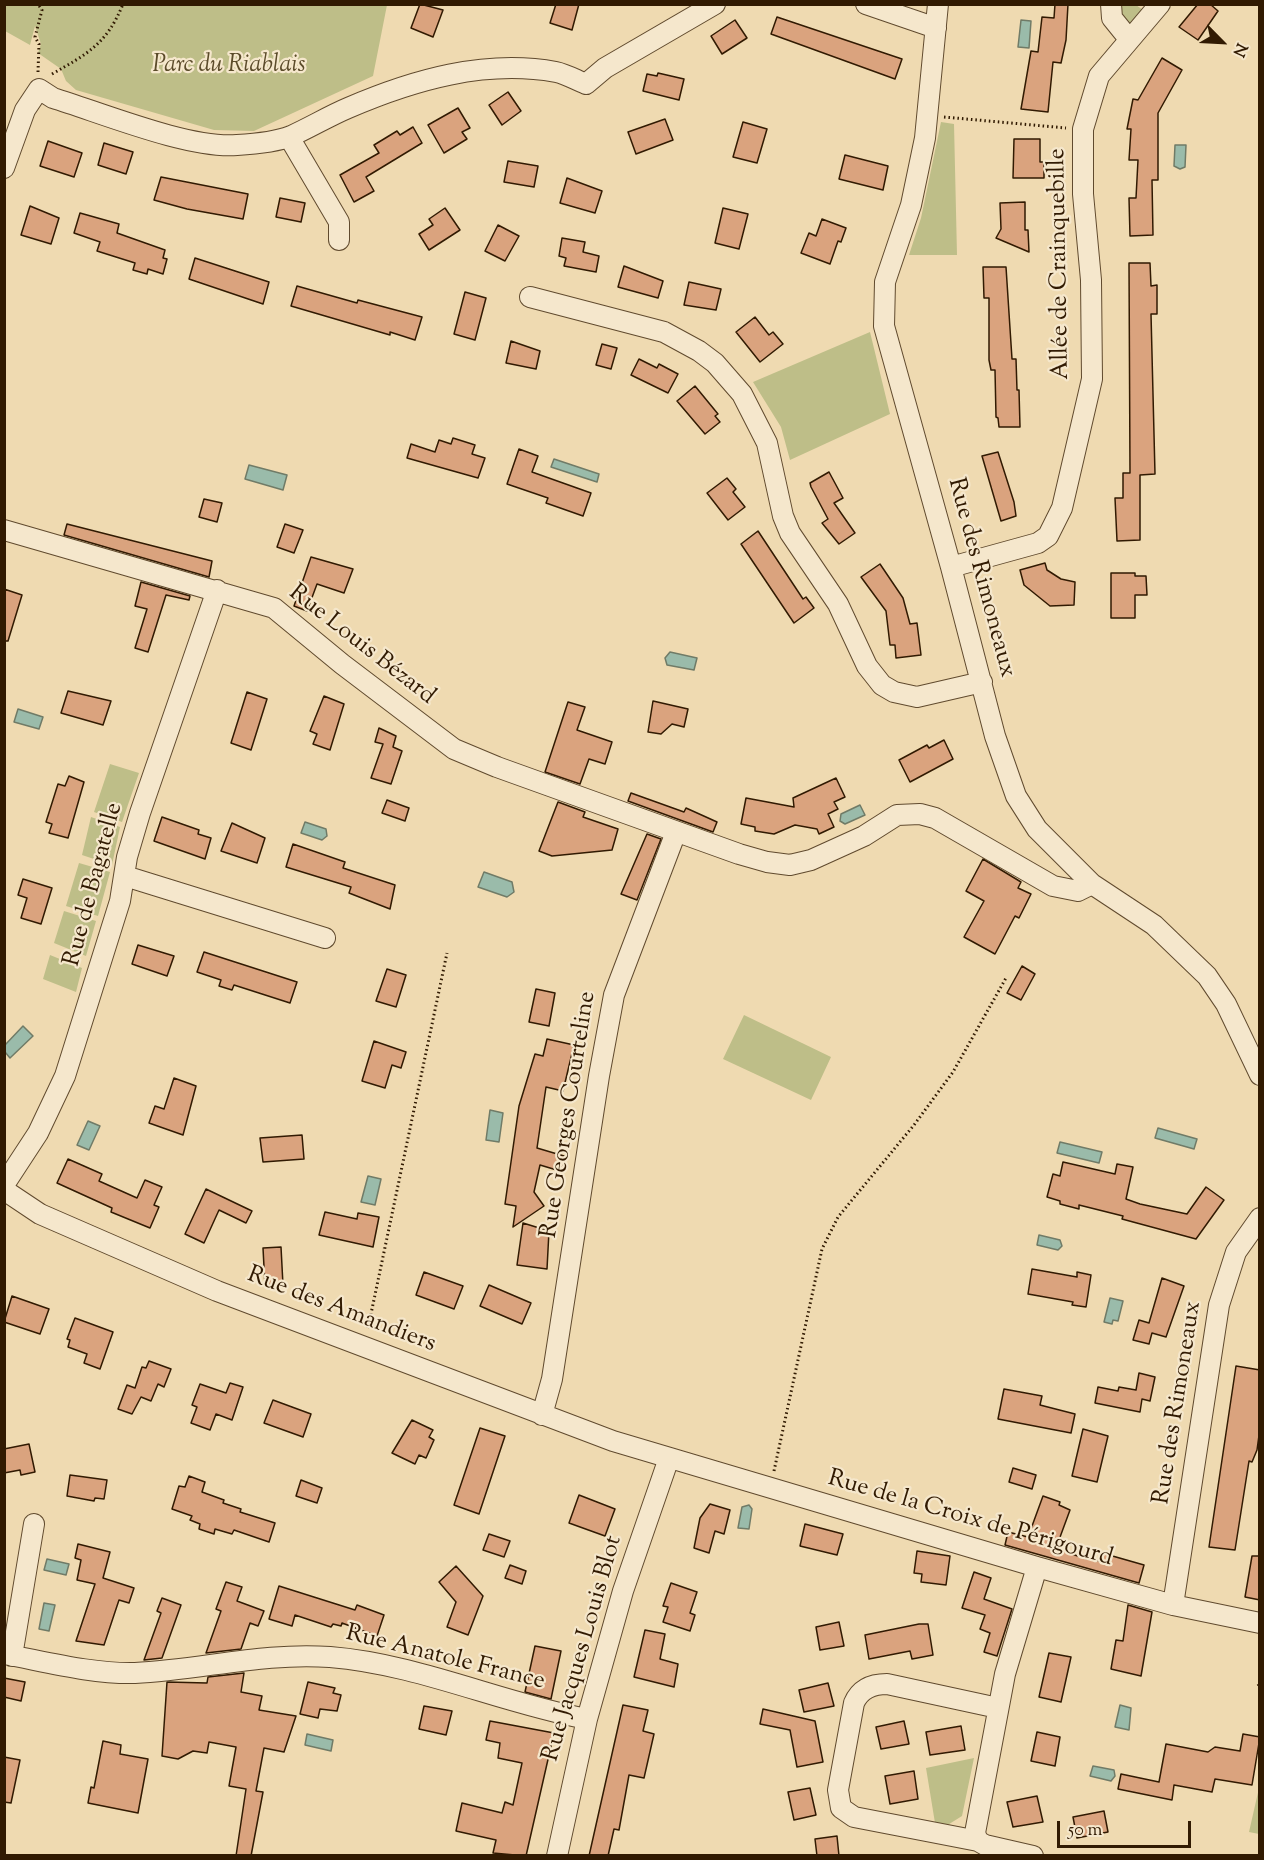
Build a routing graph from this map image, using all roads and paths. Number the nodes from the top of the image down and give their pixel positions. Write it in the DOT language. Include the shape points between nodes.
graph roads {
  1 [pos="38,4"];
  2 [pos="123,4"];
  3 [pos="715,4"];
  4 [pos="866,4"];
  5 [pos="938,4"];
  6 [pos="1111,4"];
  7 [pos="1161,4"];
  8 [pos="936,28"];
  9 [pos="1129,39"];
  10 [pos="39,89"];
  11 [pos="928,116"];
  12 [pos="1083,129"];
  13 [pos="289,137"];
  14 [pos="4,168"];
  15 [pos="339,240"];
  16 [pos="530,297"];
  17 [pos="4,531"];
  18 [pos="951,567"];
  19 [pos="216,590"];
  20 [pos="982,682"];
  21 [pos="675,832"];
  22 [pos="125,876"];
  23 [pos="1092,884"];
  24 [pos="325,939"];
  25 [pos="447,953"];
  26 [pos="1006,978"];
  27 [pos="1260,1074"];
  28 [pos="4,1187"];
  29 [pos="1260,1218"];
  30 [pos="363,1347"];
  31 [pos="542,1414"];
  32 [pos="669,1458"];
  33 [pos="770,1488"];
  34 [pos="34,1524"];
  35 [pos="1037,1567"];
  36 [pos="1173,1605"];
  37 [pos="1260,1623"];
  38 [pos="8,1655"];
  39 [pos="998,1708"];
  40 [pos="587,1719"];
  41 [pos="978,1841"];
  42 [pos="557,1856"];
  43 [pos="1033,1856"];
  1 -- 10 [label="path" via="42,10 35,37 39,44"];
  2 -- 10 [label="path" via="112,30 95,49 51,75"];
  3 -- 13 [label="street" via="605,68 586,84 558,72 511,68 453,74 389,91"];
  4 -- 8 [label="street"];
  5 -- 8 [label="street, Rue des Rimoneaux"];
  6 -- 9 [label="street" via="1112,18"];
  7 -- 9 [label="street, Allée de Crainquebille"];
  8 -- 11 [label="street, Rue des Rimoneaux"];
  9 -- 12 [label="street, Allée de Crainquebille" via="1099,76"];
  10 -- 13 [label="street" via="53,98 203,143 235,145"];
  10 -- 14 [label="street" via="25,110"];
  11 -- 12 [label="path"];
  11 -- 18 [label="street, Rue des Rimoneaux" via="911,205 885,282 883,310 884,326"];
  12 -- 18 [label="street, Allée de Crainquebille" via="1092,379 1062,508 1048,536 1038,543"];
  13 -- 15 [label="street" via="339,222"];
  16 -- 20 [label="street" via="664,332 715,363 742,394 767,443 790,533 838,604 867,666 882,685 917,697"];
  17 -- 19 [label="street, Rue Louis Bézard"];
  18 -- 20 [label="street, Rue des Rimoneaux"];
  19 -- 21 [label="street, Rue Louis Bézard" via="274,608 454,748"];
  19 -- 22 [label="street, Rue de Bagatelle" via="140,813"];
  20 -- 23 [label="street, Rue des Rimoneaux" via="1016,796 1037,829"];
  21 -- 23 [label="street, Rue Louis Bézard" via="767,862 790,865 854,840 897,815 920,814 935,818 1053,886 1078,891"];
  21 -- 31 [label="street, Rue Georges Courteline" via="614,996 554,1368"];
  22 -- 24 [label="street"];
  22 -- 28 [label="street, Rue de Bagatelle" via="65,1076 38,1133"];
  23 -- 27 [label="street, Rue des Rimoneaux" via="1154,925 1207,976 1226,1004"];
  25 -- 30 [label="path"];
  26 -- 33 [label="path" via="953,1072 828,1234"];
  28 -- 30 [label="street, Rue des Amandiers" via="40,1214 66,1226 217,1291"];
  29 -- 36 [label="street, Rue des Rimoneaux" via="1236,1252 1219,1305"];
  30 -- 31 [label="street, Rue des Amandiers"];
  31 -- 32 [label="street, Rue des Amandiers"];
  32 -- 33 [label="street, Rue de la Croix de Périgourd"];
  32 -- 40 [label="street, Rue Jacques Louis Blot" via="623,1591"];
  33 -- 35 [label="street, Rue de la Croix de Périgourd"];
  34 -- 38 [label="street"];
  35 -- 36 [label="street, Rue de la Croix de Périgourd"];
  35 -- 39 [label="street" via="1012,1646"];
  36 -- 37 [label="street, Rue de la Croix de Périgourd"];
  38 -- 40 [label="street, Rue Anatole France" via="135,1673 289,1654 333,1657 393,1668"];
  39 -- 41 [label="street" via="975,1833"];
  39 -- 41 [label="street" via="887,1684 870,1686 854,1703 838,1790 841,1808 854,1817"];
  40 -- 42 [label="street, Rue Jacques Louis Blot"];
  41 -- 43 [label="street"];
}
